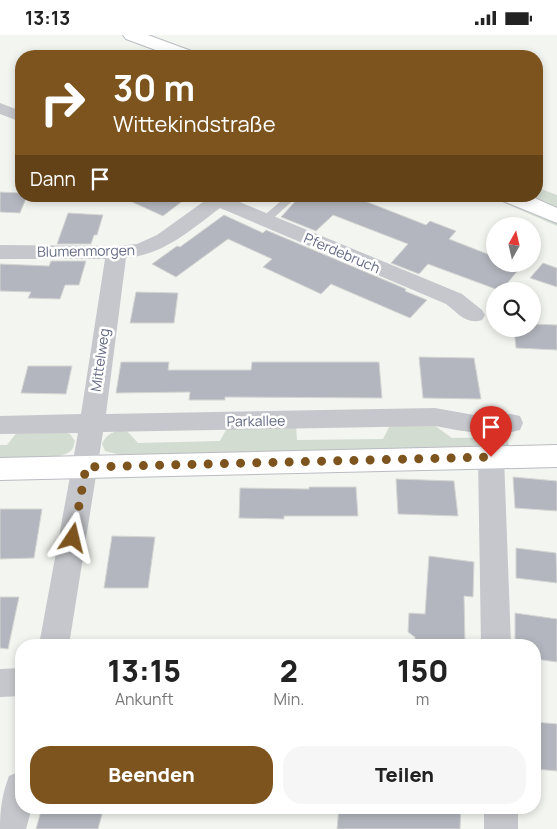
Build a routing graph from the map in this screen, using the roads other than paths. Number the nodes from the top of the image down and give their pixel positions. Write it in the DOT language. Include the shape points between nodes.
graph roads {
  1 [pos="132,35"];
  2 [pos="172,50"];
  3 [pos="0,108"];
  4 [pos="15,114"];
  5 [pos="207,202"];
  6 [pos="221,202"];
  7 [pos="286,202"];
  8 [pos="525,202"];
  9 [pos="557,216"];
  10 [pos="264,220"];
  11 [pos="0,252"];
  12 [pos="116,253"];
  13 [pos="474,315"];
  14 [pos="511,423"];
  15 [pos="91,424"];
  16 [pos="0,425"];
  17 [pos="557,456"];
  18 [pos="491,457"];
  19 [pos="86,467"];
  20 [pos="0,469"];
  21 [pos="55,639"];
  22 [pos="496,639"];
  23 [pos="15,682"];
  24 [pos="0,683"];
  25 [pos="15,808"];
  26 [pos="501,814"];
  27 [pos="9,829"];
  28 [pos="502,829"];
  1 -- 2 [label="street"];
  3 -- 4 [label="street"];
  5 -- 12 [label="street, Blumenmorgen" via="164,240 141,250"];
  6 -- 10 [label="street, Pferdebruch"];
  7 -- 10 [label="lane"];
  8 -- 9 [label="street"];
  10 -- 13 [label="street, Pferdebruch" via="454,299"];
  11 -- 12 [label="street, Blumenmorgen"];
  12 -- 15 [label="street, Mittelweg"];
  14 -- 15 [label="street, Parkallee" via="474,424 434,417"];
  15 -- 16 [label="street, Parkallee"];
  15 -- 19 [label="street, Mittelweg"];
  17 -- 18 [label="street"];
  18 -- 19 [label="street"];
  18 -- 22 [label="street"];
  19 -- 20 [label="street"];
  19 -- 21 [label="street, Mittelweg"];
  23 -- 24 [label="street"];
  25 -- 27 [label="street"];
  26 -- 28 [label="street"];
}
